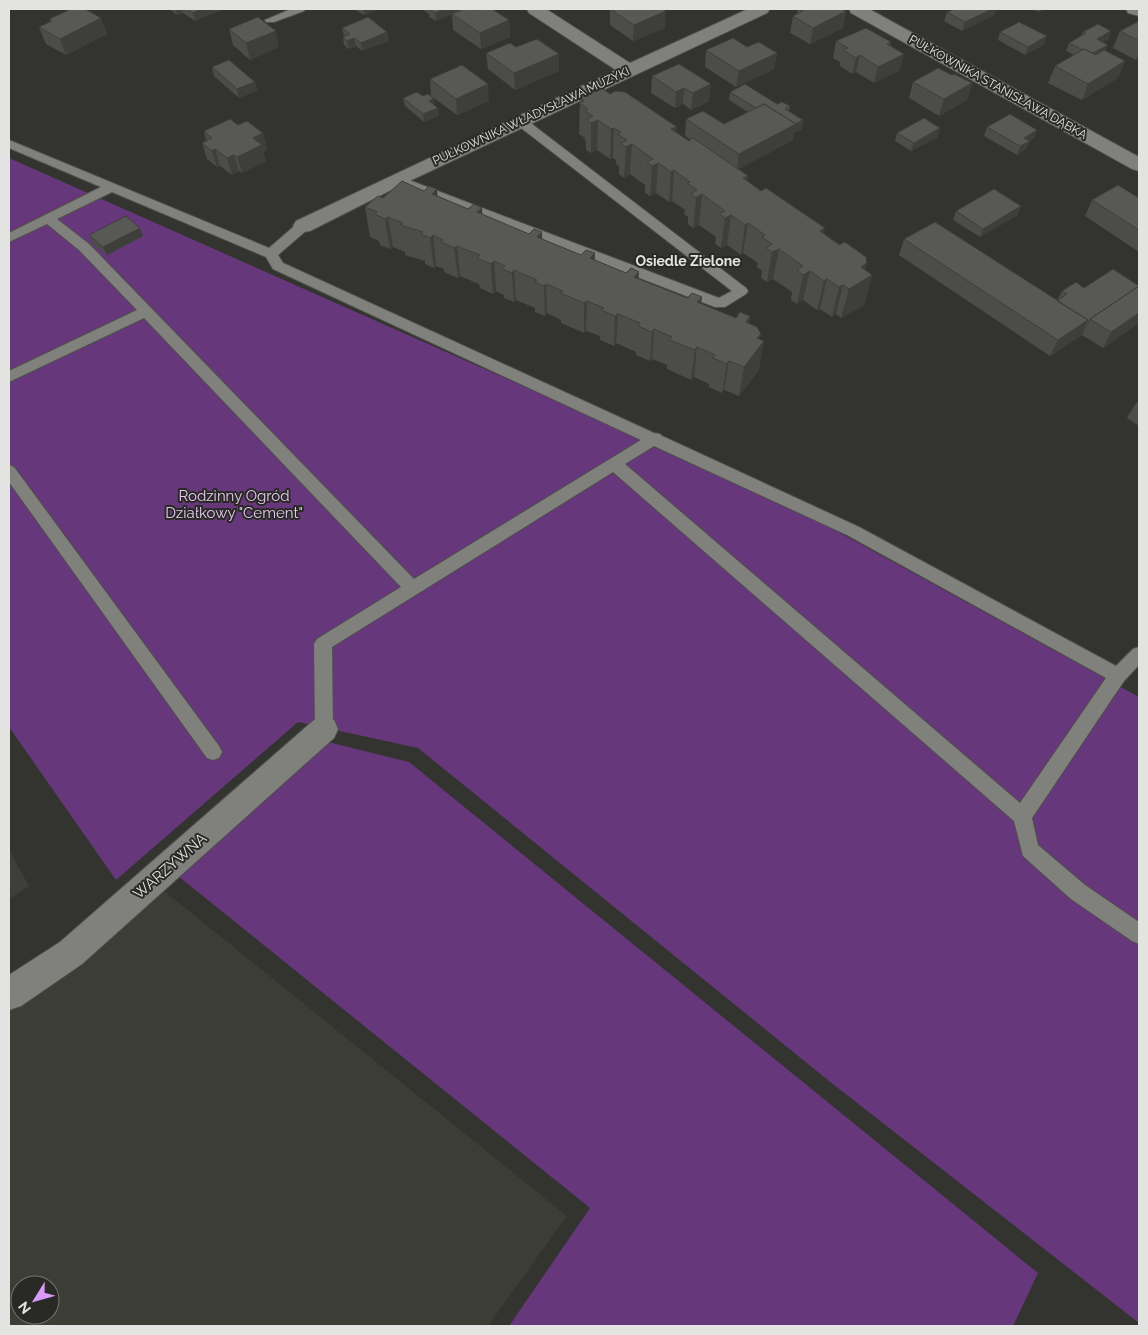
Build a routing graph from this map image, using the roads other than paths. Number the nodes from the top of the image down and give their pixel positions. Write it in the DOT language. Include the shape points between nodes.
graph roads {
  1 [pos="300,9"];
  2 [pos="535,9"];
  3 [pos="761,9"];
  4 [pos="857,9"];
  5 [pos="1134,9"];
  6 [pos="1139,11"];
  7 [pos="270,20"];
  8 [pos="628,70"];
  9 [pos="520,121"];
  10 [pos="9,144"];
  11 [pos="1139,165"];
  12 [pos="396,180"];
  13 [pos="112,188"];
  14 [pos="48,219"];
  15 [pos="303,226"];
  16 [pos="9,238"];
  17 [pos="272,254"];
  18 [pos="146,312"];
  19 [pos="9,377"];
  20 [pos="655,438"];
  21 [pos="614,464"];
  22 [pos="9,471"];
  23 [pos="413,589"];
  24 [pos="1139,654"];
  25 [pos="1118,676"];
  26 [pos="324,729"];
  27 [pos="213,752"];
  28 [pos="1022,816"];
  29 [pos="1139,934"];
  30 [pos="9,994"];
  1 -- 7 [label="lane"];
  2 -- 8 [label="street"];
  3 -- 8 [label="street, PUŁKOWNIKA WŁADYSŁAWA MUZYKI"];
  4 -- 11 [label="street, PUŁKOWNIKA STANISŁAWA DĄBKA"];
  5 -- 6 [label="street"];
  8 -- 9 [label="street, PUŁKOWNIKA WŁADYSŁAWA MUZYKI"];
  9 -- 12 [label="street, PUŁKOWNIKA WŁADYSŁAWA MUZYKI"];
  9 -- 12 [label="lane" via="741,292 720,304"];
  10 -- 13 [label="lane"];
  12 -- 15 [label="street, PUŁKOWNIKA WŁADYSŁAWA MUZYKI"];
  13 -- 14 [label="lane"];
  13 -- 17 [label="lane"];
  14 -- 16 [label="lane"];
  14 -- 18 [label="lane" via="84,247"];
  15 -- 17 [label="lane"];
  17 -- 20 [label="lane" via="278,266"];
  18 -- 19 [label="lane"];
  18 -- 23 [label="lane"];
  20 -- 21 [label="lane"];
  20 -- 25 [label="lane" via="853,531"];
  21 -- 23 [label="lane"];
  21 -- 28 [label="lane"];
  22 -- 27 [label="lane"];
  23 -- 26 [label="lane" via="323,644"];
  24 -- 25 [label="lane"];
  25 -- 28 [label="lane"];
  26 -- 30 [label="street, WARZYWNA" via="71,953"];
  28 -- 29 [label="lane" via="1030,850 1078,892"];
}
